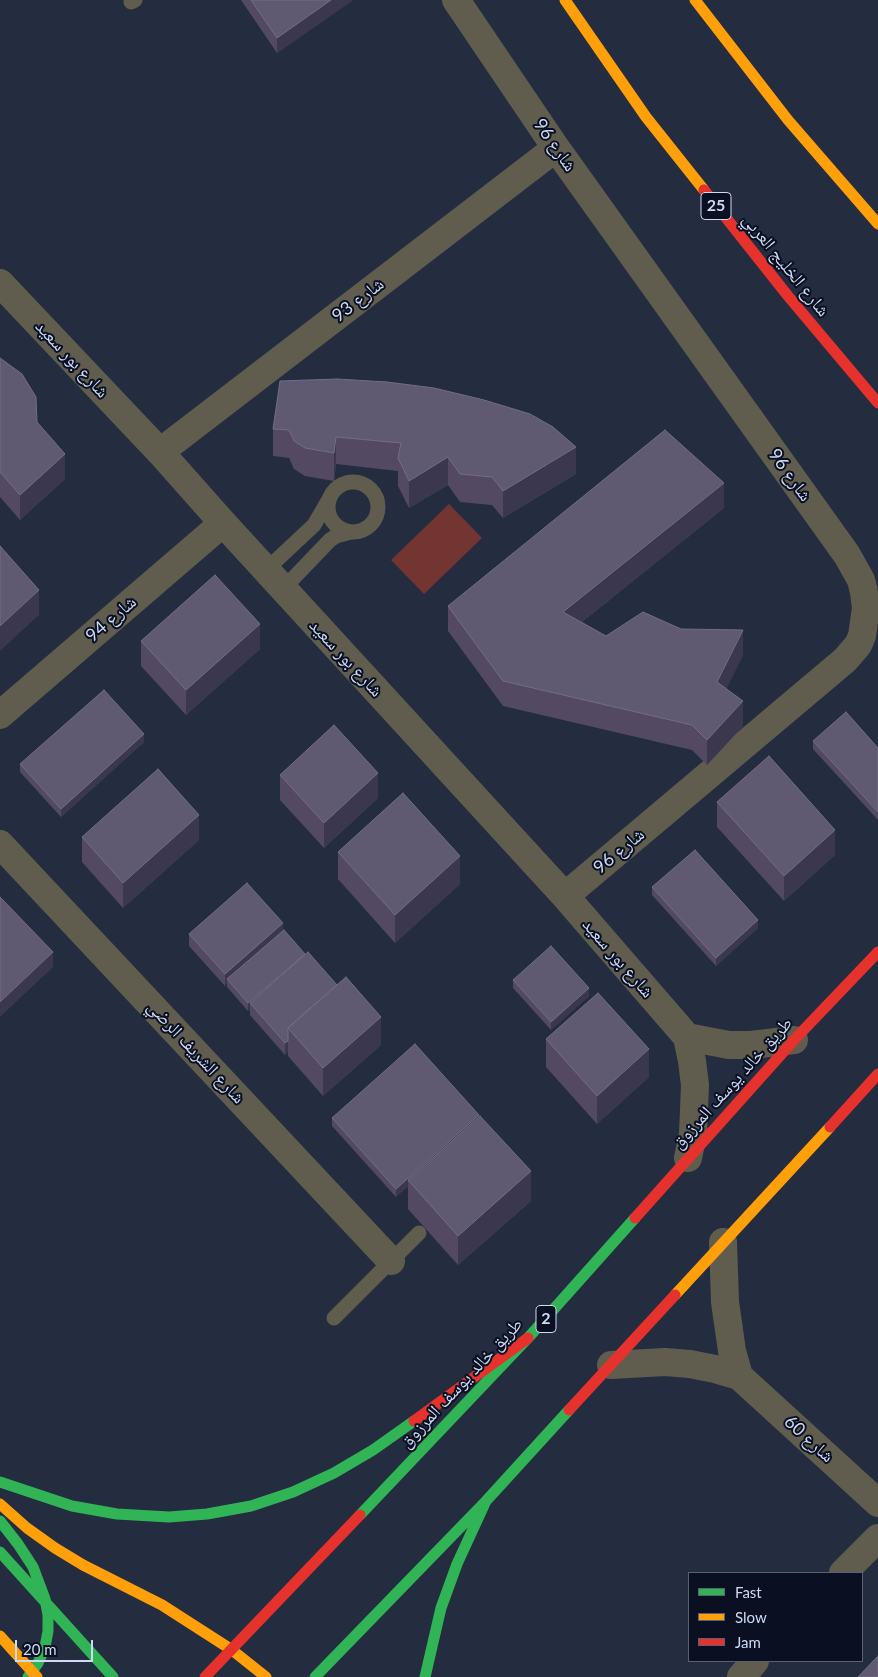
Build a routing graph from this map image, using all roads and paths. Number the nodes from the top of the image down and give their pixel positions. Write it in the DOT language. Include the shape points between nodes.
graph roads {
  1 [pos="456,0"];
  2 [pos="564,0"];
  3 [pos="695,0"];
  4 [pos="556,148"];
  5 [pos="878,224"];
  6 [pos="0,283"];
  7 [pos="878,403"];
  8 [pos="160,452"];
  9 [pos="328,499"];
  10 [pos="223,523"];
  11 [pos="351,532"];
  12 [pos="275,580"];
  13 [pos="0,715"];
  14 [pos="0,844"];
  15 [pos="565,896"];
  16 [pos="878,952"];
  17 [pos="687,1037"];
  18 [pos="794,1040"];
  19 [pos="878,1074"];
  20 [pos="688,1158"];
  21 [pos="419,1233"];
  22 [pos="723,1242"];
  23 [pos="391,1261"];
  24 [pos="334,1318"];
  25 [pos="528,1338"];
  26 [pos="611,1365"];
  27 [pos="739,1376"];
  28 [pos="0,1482"];
  29 [pos="486,1501"];
  30 [pos="878,1503"];
  31 [pos="0,1504"];
  32 [pos="0,1521"];
  33 [pos="878,1538"];
  34 [pos="0,1552"];
  35 [pos="844,1572"];
  36 [pos="0,1636"];
  37 [pos="232,1650"];
  38 [pos="754,1662"];
  39 [pos="28,1677"];
  40 [pos="37,1677"];
  41 [pos="113,1677"];
  42 [pos="204,1677"];
  43 [pos="266,1677"];
  44 [pos="315,1677"];
  45 [pos="425,1677"];
  46 [pos="742,1677"];
  1 -- 4 [label="street, شارع 96"];
  2 -- 7 [label="main road, شارع الخليج العربي / 25" via="646,117"];
  3 -- 5 [label="main road" via="788,120"];
  4 -- 8 [label="street, شارع 93"];
  4 -- 15 [label="street, شارع 96" via="847,555 861,580 866,608 862,636 845,660"];
  6 -- 8 [label="street, شارع بور سعيد"];
  8 -- 10 [label="street, شارع بور سعيد"];
  9 -- 11 [label="lane" via="330,518 342,530"];
  9 -- 11 [label="lane" via="340,485 349,482 358,482 374,493 378,501 375,520 369,527"];
  9 -- 12 [label="lane" via="314,525"];
  10 -- 12 [label="street, شارع بور سعيد"];
  10 -- 13 [label="street, شارع 94"];
  11 -- 12 [label="lane" via="336,536"];
  12 -- 15 [label="street, شارع بور سعيد"];
  14 -- 23 [label="street, شارع الشريف الرضي"];
  15 -- 17 [label="street, شارع بور سعيد"];
  16 -- 18 [label="main road, طريق خالد يوسف المرزوق / 2"];
  17 -- 18 [label="street" via="744,1045"];
  17 -- 20 [label="street, شارع بور سعيد" via="695,1085"];
  18 -- 20 [label="main road, طريق خالد يوسف المرزوق / 2"];
  19 -- 22 [label="main road"];
  20 -- 25 [label="main road, طريق خالد يوسف المرزوق / 2"];
  21 -- 23 [label="lane"];
  22 -- 26 [label="main road"];
  22 -- 27 [label="street" via="725,1302"];
  23 -- 24 [label="lane"];
  25 -- 28 [label="main road" via="372,1450 293,1492 251,1506 188,1516 117,1514 72,1506"];
  25 -- 37 [label="main road, طريق خالد يوسف المرزوق / 2"];
  26 -- 27 [label="street, شارع 60" via="690,1364"];
  26 -- 29 [label="main road"];
  27 -- 30 [label="street, شارع 60"];
  29 -- 44 [label="main road"];
  29 -- 45 [label="main road" via="441,1608"];
  31 -- 37 [label="main road" via="55,1548 162,1604"];
  32 -- 39 [label="main road" via="33,1567 48,1615 45,1647"];
  33 -- 35 [label="street"];
  34 -- 41 [label="main road"];
  36 -- 40 [label="main road"];
  37 -- 42 [label="main road, طريق خالد يوسف المرزوق / 2"];
  37 -- 43 [label="main road"];
  38 -- 46 [label="street"];
}
